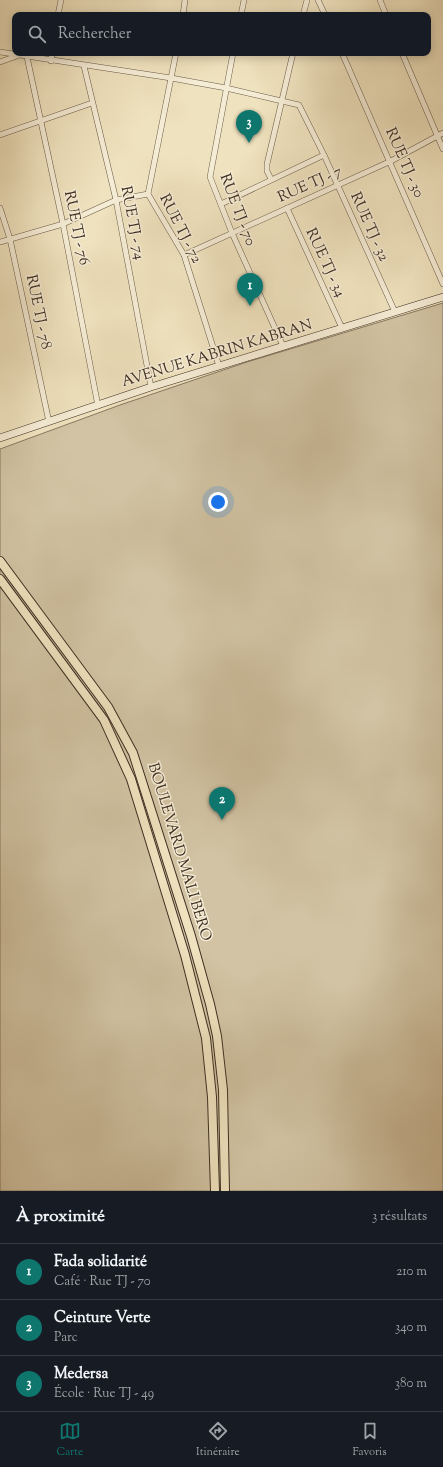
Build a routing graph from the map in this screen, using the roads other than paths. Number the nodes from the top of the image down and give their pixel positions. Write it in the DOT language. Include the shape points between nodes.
graph roads {
  1 [pos="61,0"];
  2 [pos="185,0"];
  3 [pos="244,0"];
  4 [pos="307,0"];
  5 [pos="318,0"];
  6 [pos="380,0"];
  7 [pos="59,12"];
  8 [pos="183,12"];
  9 [pos="242,12"];
  10 [pos="304,12"];
  11 [pos="324,12"];
  12 [pos="385,12"];
  13 [pos="0,52"];
  14 [pos="12,54"];
  15 [pos="15,56"];
  16 [pos="22,56"];
  17 [pos="52,56"];
  18 [pos="175,56"];
  19 [pos="232,56"];
  20 [pos="292,56"];
  21 [pos="343,56"];
  22 [pos="403,56"];
  23 [pos="27,57"];
  24 [pos="51,61"];
  25 [pos="0,62"];
  26 [pos="84,66"];
  27 [pos="171,78"];
  28 [pos="226,88"];
  29 [pos="281,99"];
  30 [pos="92,104"];
  31 [pos="41,121"];
  32 [pos="443,133"];
  33 [pos="0,135"];
  34 [pos="437,136"];
  35 [pos="443,149"];
  36 [pos="324,155"];
  37 [pos="391,162"];
  38 [pos="271,179"];
  39 [pos="338,186"];
  40 [pos="148,194"];
  41 [pos="116,200"];
  42 [pos="221,204"];
  43 [pos="0,208"];
  44 [pos="287,208"];
  45 [pos="63,224"];
  46 [pos="232,233"];
  47 [pos="10,239"];
  48 [pos="0,242"];
  49 [pos="184,255"];
  50 [pos="443,284"];
  51 [pos="443,297"];
  52 [pos="395,312"];
  53 [pos="342,328"];
  54 [pos="284,346"];
  55 [pos="219,366"];
  56 [pos="151,387"];
  57 [pos="98,406"];
  58 [pos="49,422"];
  59 [pos="0,438"];
  60 [pos="0,561"];
  61 [pos="0,579"];
  62 [pos="215,1191"];
  63 [pos="225,1191"];
  1 -- 7 [label="street"];
  2 -- 8 [label="street"];
  3 -- 9 [label="street"];
  4 -- 10 [label="street"];
  5 -- 11 [label="street"];
  6 -- 12 [label="street"];
  13 -- 14 [label="street, RUE TJ - 32"];
  15 -- 25 [label="street"];
  16 -- 23 [label="street, RUE TJ - 32"];
  17 -- 24 [label="street"];
  18 -- 27 [label="street, RUE TJ - 72"];
  19 -- 28 [label="street, RUE TJ - 70"];
  20 -- 29 [label="street"];
  21 -- 37 [label="street, RUE TJ - 30"];
  22 -- 34 [label="street"];
  23 -- 24 [label="street, RUE TJ - 32"];
  23 -- 31 [label="street, RUE TJ - 76"];
  24 -- 26 [label="street, RUE TJ - 32"];
  26 -- 27 [label="street, RUE TJ - 32"];
  26 -- 30 [label="street, RUE TJ - 74"];
  27 -- 28 [label="street, RUE TJ - 32"];
  27 -- 40 [label="street, RUE TJ - 72"];
  28 -- 29 [label="street, RUE TJ - 32"];
  28 -- 42 [label="street, RUE TJ - 70" via="210,170"];
  29 -- 36 [label="street, RUE TJ - 32" via="301,107"];
  29 -- 38 [label="street" via="266,168"];
  30 -- 31 [label="street"];
  30 -- 41 [label="street, RUE TJ - 74"];
  31 -- 33 [label="street"];
  31 -- 45 [label="street, RUE TJ - 76"];
  32 -- 34 [label="street, RUE TJ - 7"];
  34 -- 35 [label="street"];
  34 -- 37 [label="street, RUE TJ - 7"];
  36 -- 38 [label="street"];
  36 -- 39 [label="street, RUE TJ - 32"];
  37 -- 39 [label="street, RUE TJ - 7"];
  37 -- 50 [label="street, RUE TJ - 30"];
  38 -- 42 [label="street"];
  39 -- 44 [label="street, RUE TJ - 7"];
  39 -- 52 [label="street, RUE TJ - 32"];
  40 -- 41 [label="street"];
  40 -- 49 [label="street, RUE TJ - 72"];
  41 -- 45 [label="street"];
  41 -- 56 [label="street, RUE TJ - 74"];
  42 -- 46 [label="street, RUE TJ - 70"];
  43 -- 47 [label="street, RUE TJ - 78"];
  44 -- 46 [label="street, RUE TJ - 7"];
  44 -- 53 [label="street, RUE TJ - 34"];
  45 -- 47 [label="street"];
  45 -- 57 [label="street, RUE TJ - 76"];
  46 -- 49 [label="street, RUE TJ - 7"];
  46 -- 54 [label="street, RUE TJ - 70"];
  47 -- 48 [label="street"];
  47 -- 58 [label="street, RUE TJ - 78"];
  49 -- 55 [label="street, RUE TJ - 72"];
  51 -- 52 [label="street, AVENUE KABRIN KABRAN"];
  52 -- 53 [label="street, AVENUE KABRIN KABRAN"];
  53 -- 54 [label="street, AVENUE KABRIN KABRAN"];
  54 -- 55 [label="street, AVENUE KABRIN KABRAN"];
  55 -- 56 [label="street, AVENUE KABRIN KABRAN"];
  56 -- 57 [label="street, AVENUE KABRIN KABRAN"];
  57 -- 58 [label="street, AVENUE KABRIN KABRAN"];
  58 -- 59 [label="street, AVENUE KABRIN KABRAN"];
  60 -- 63 [label="main road, BOULEVARD MALI BERO" via="108,707 135,760 191,936 217,1036 223,1090"];
  61 -- 62 [label="main road, BOULEVARD MALI BERO" via="104,720 131,779 185,955 206,1038 212,1097"];
}
